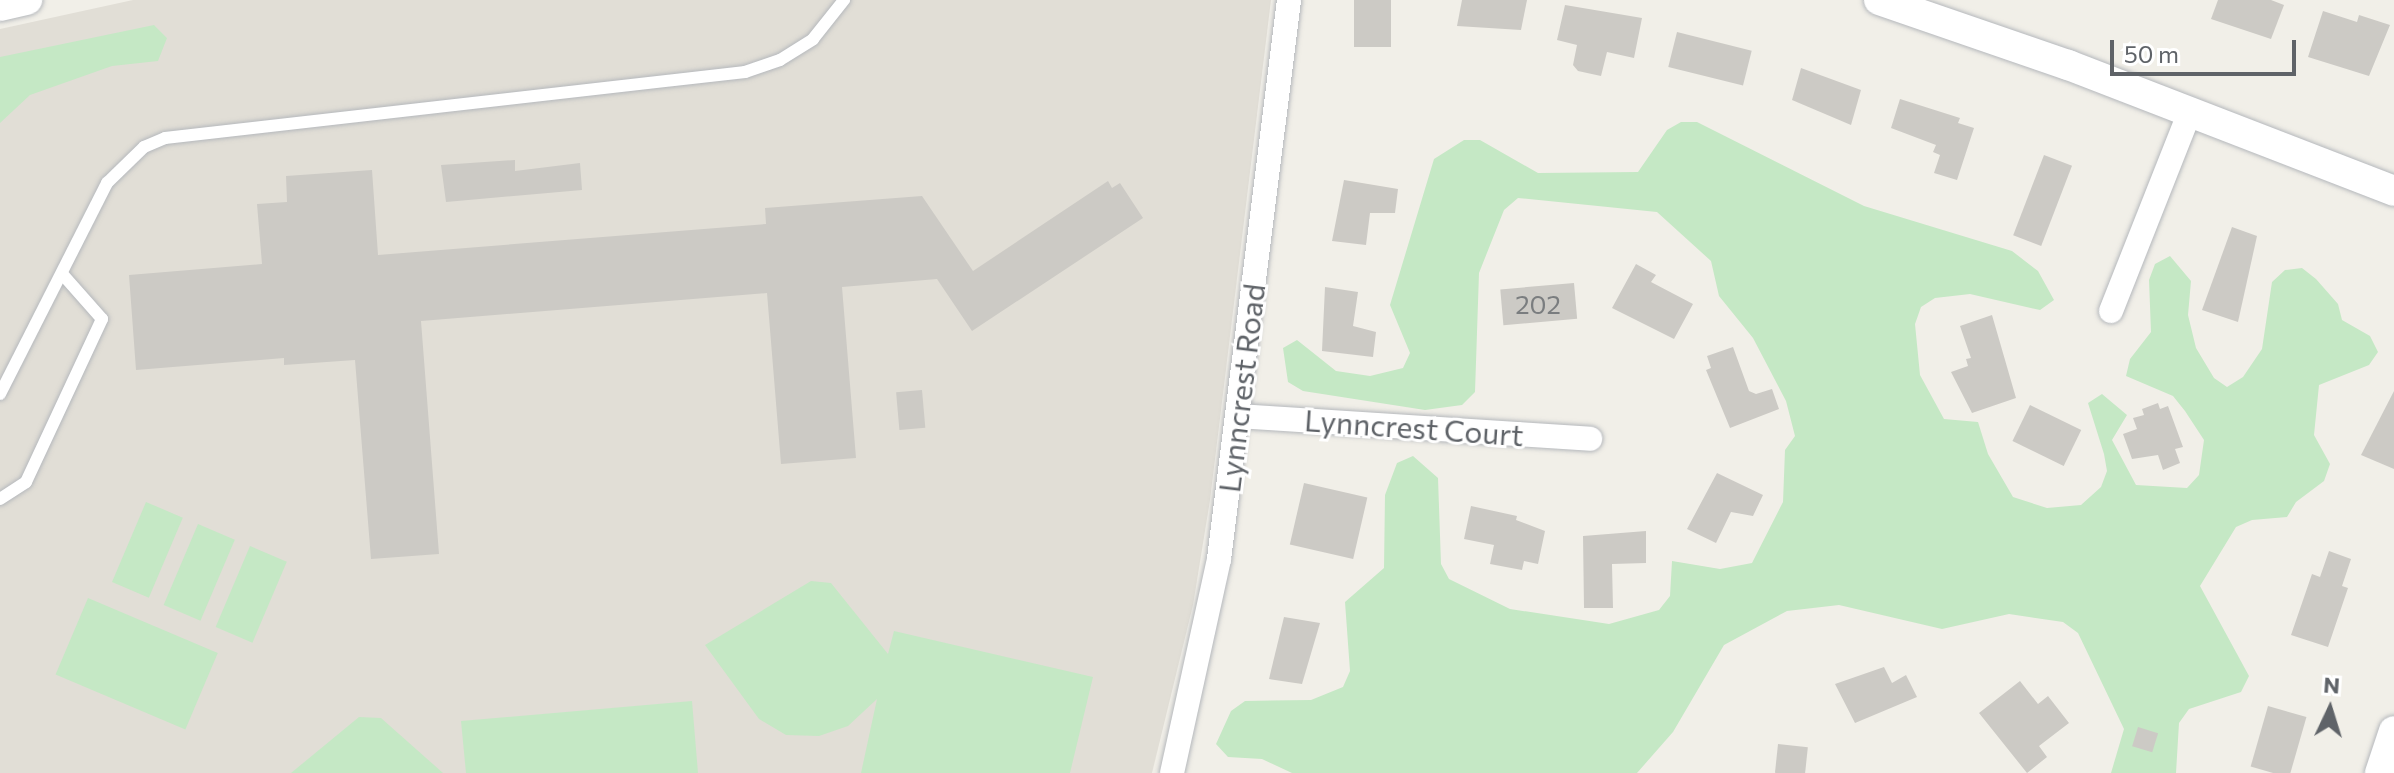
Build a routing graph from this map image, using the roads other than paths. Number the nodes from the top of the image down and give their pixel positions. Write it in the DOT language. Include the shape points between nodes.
graph roads {
  1 [pos="27,0"];
  2 [pos="844,0"];
  3 [pos="1289,0"];
  4 [pos="1879,0"];
  5 [pos="0,6"];
  6 [pos="2190,111"];
  7 [pos="2394,191"];
  8 [pos="64,276"];
  9 [pos="2111,311"];
  10 [pos="0,394"];
  11 [pos="1238,416"];
  12 [pos="1590,439"];
  13 [pos="0,499"];
  14 [pos="2394,731"];
  15 [pos="1172,773"];
  16 [pos="2380,773"];
  1 -- 5 [label="street"];
  2 -- 8 [label="lane" via="813,39 780,60 745,72 165,138 144,147 107,183"];
  3 -- 11 [label="street, Lynncrest Road"];
  4 -- 6 [label="street"];
  6 -- 7 [label="street"];
  6 -- 9 [label="street"];
  8 -- 10 [label="lane"];
  8 -- 13 [label="lane" via="102,319 26,482"];
  11 -- 12 [label="street, Lynncrest Court"];
  11 -- 15 [label="street, Lynncrest Road" via="1219,559"];
  14 -- 16 [label="street"];
}
